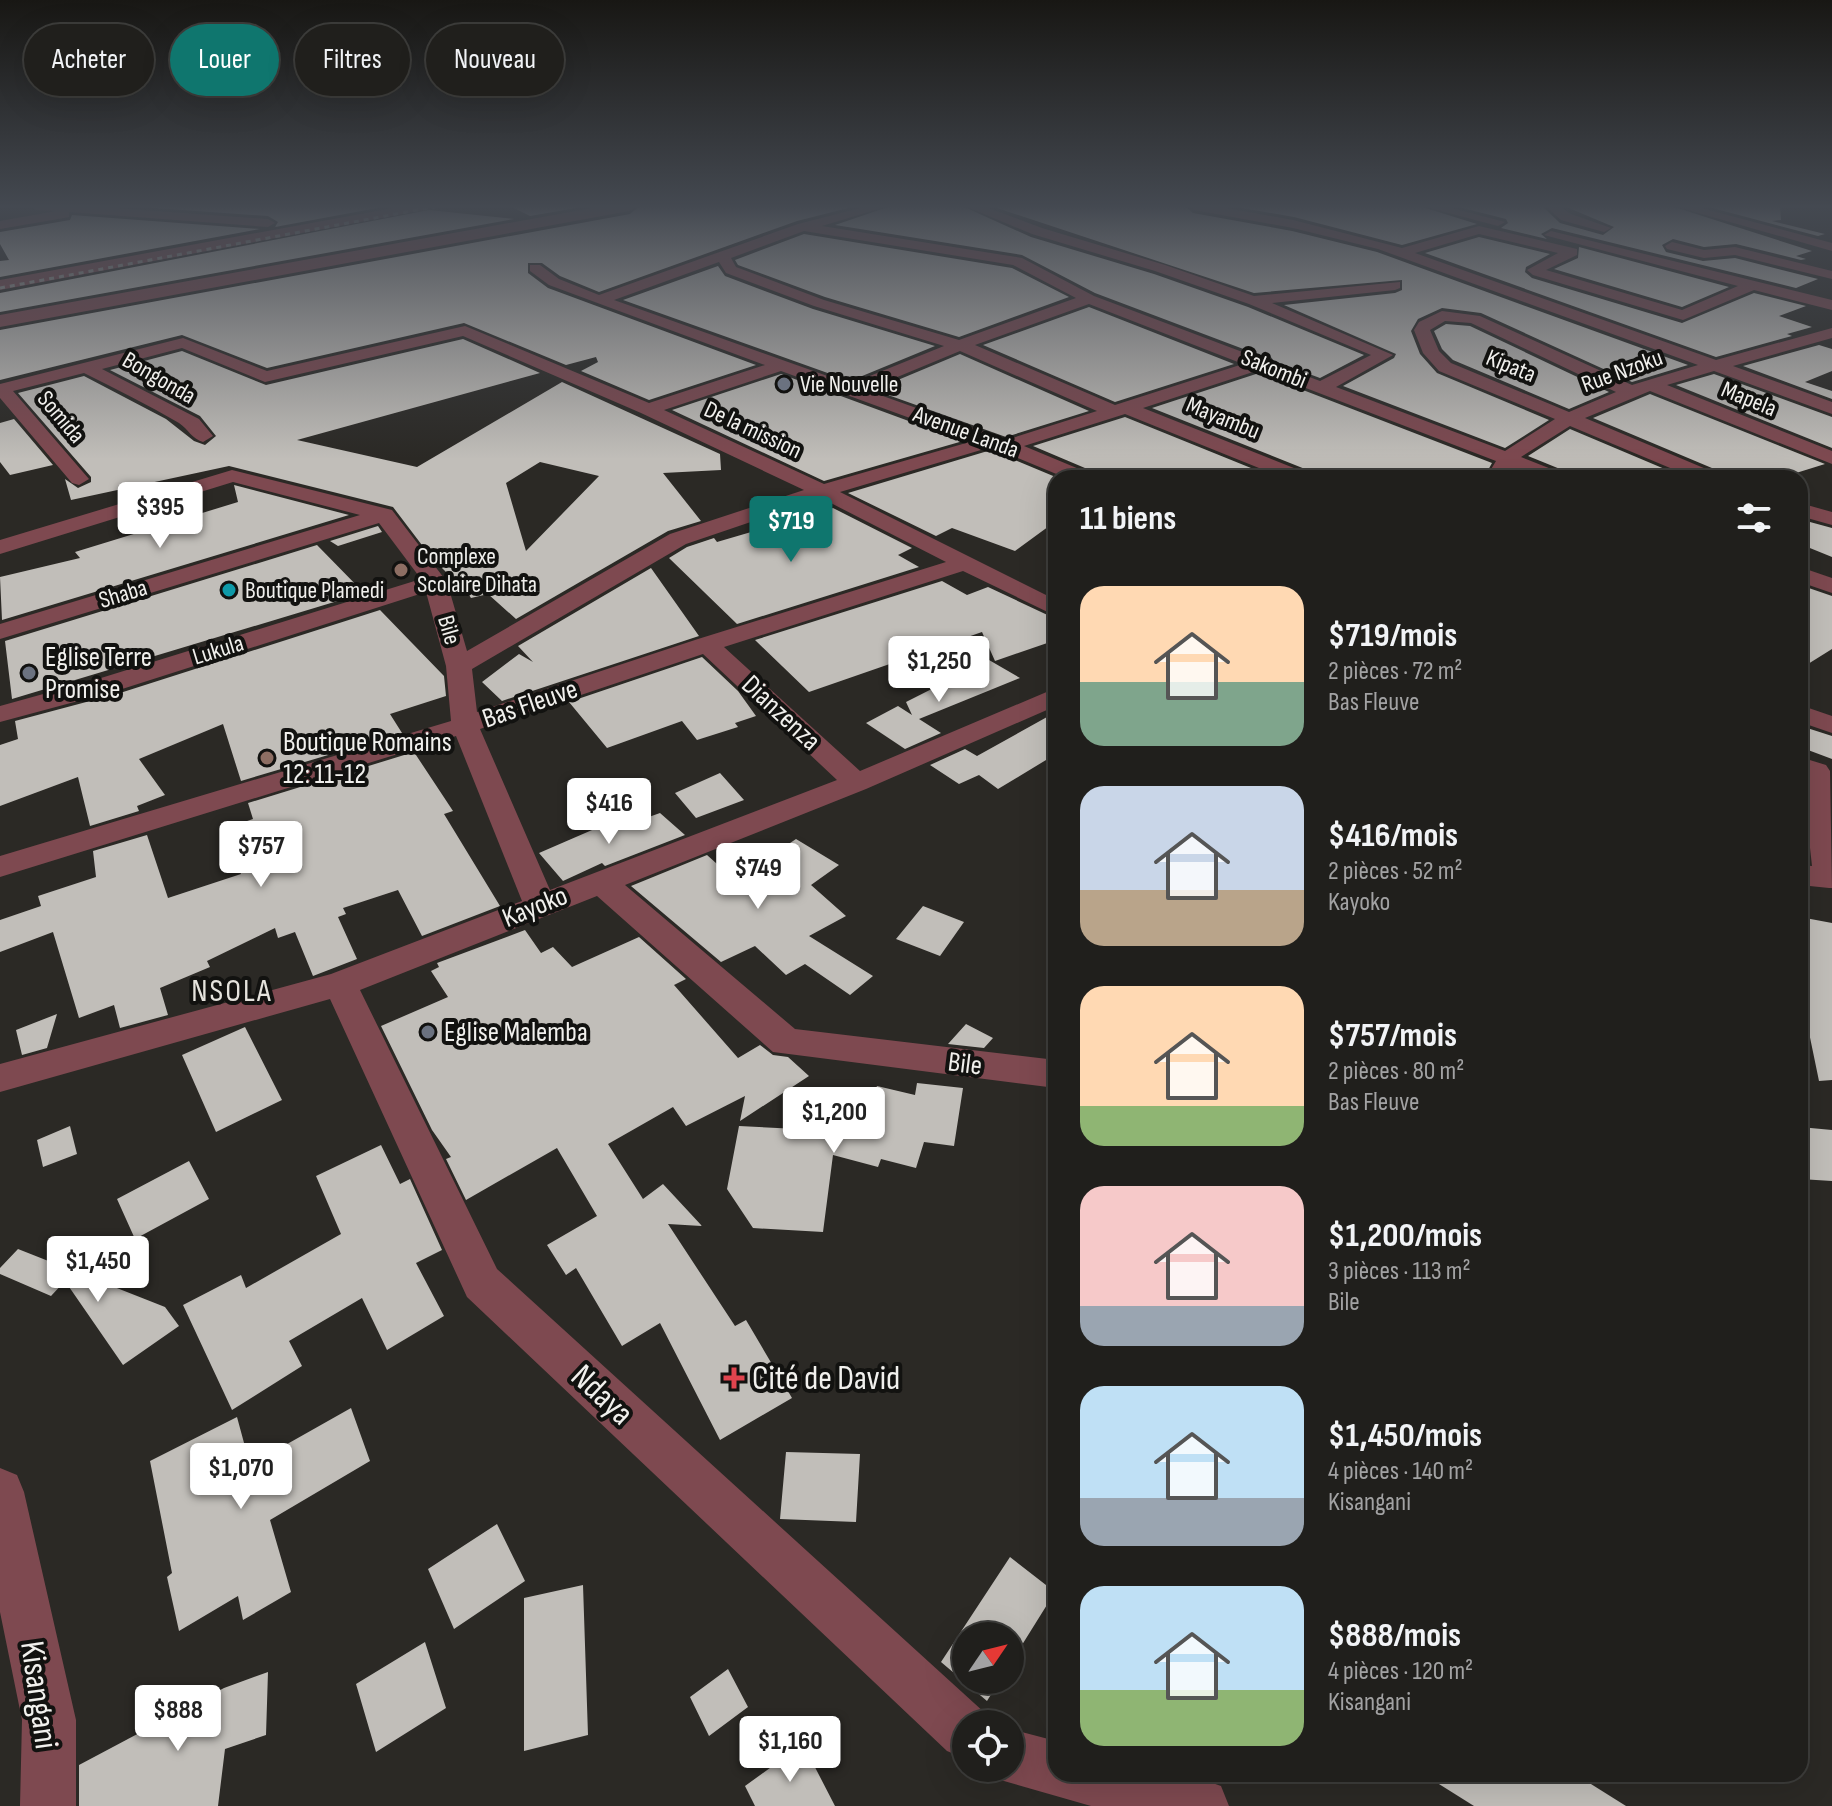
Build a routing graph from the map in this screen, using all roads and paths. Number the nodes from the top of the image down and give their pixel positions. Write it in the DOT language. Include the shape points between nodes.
graph roads {
  1 [pos="168,290"];
  2 [pos="575,290"];
  3 [pos="627,290"];
  4 [pos="787,290"];
  5 [pos="1072,290"];
  6 [pos="1223,290"];
  7 [pos="1348,290"];
  8 [pos="1508,290"];
  9 [pos="1599,290"];
  10 [pos="1741,290"];
  11 [pos="1774,290"];
  12 [pos="1089,299"];
  13 [pos="599,300"];
  14 [pos="1254,301"];
  15 [pos="1832,305"];
  16 [pos="0,321"];
  17 [pos="1832,333"];
  18 [pos="1812,340"];
  19 [pos="962,346"];
  20 [pos="1832,346"];
  21 [pos="1264,363"];
  22 [pos="783,365"];
  23 [pos="1713,365"];
  24 [pos="87,368"];
  25 [pos="1648,384"];
  26 [pos="1320,388"];
  27 [pos="1,389"];
  28 [pos="850,390"];
  29 [pos="1629,391"];
  30 [pos="1832,408"];
  31 [pos="648,409"];
  32 [pos="1120,409"];
  33 [pos="1567,418"];
  34 [pos="203,436"];
  35 [pos="999,444"];
  36 [pos="1506,458"];
  37 [pos="1832,458"];
  38 [pos="1064,470"];
  39 [pos="1281,470"];
  40 [pos="1501,470"];
  41 [pos="1537,470"];
  42 [pos="1692,470"];
  43 [pos="79,479"];
  44 [pos="822,491"];
  45 [pos="1808,512"];
  46 [pos="384,515"];
  47 [pos="1832,519"];
  48 [pos="0,547"];
  49 [pos="966,563"];
  50 [pos="1808,577"];
  51 [pos="435,582"];
  52 [pos="1832,586"];
  53 [pos="1048,605"];
  54 [pos="0,632"];
  55 [pos="707,644"];
  56 [pos="459,666"];
  57 [pos="1048,699"];
  58 [pos="0,714"];
  59 [pos="1808,716"];
  60 [pos="465,725"];
  61 [pos="1832,725"];
  62 [pos="1808,768"];
  63 [pos="856,783"];
  64 [pos="0,867"];
  65 [pos="1820,877"];
  66 [pos="600,881"];
  67 [pos="540,905"];
  68 [pos="340,984"];
  69 [pos="1048,1073"];
  70 [pos="0,1078"];
  71 [pos="0,1492"];
  72 [pos="952,1719"];
  73 [pos="1024,1761"];
  74 [pos="1048,1767"];
  75 [pos="1106,1782"];
  76 [pos="48,1806"];
  77 [pos="1201,1806"];
  1 -- 16 [label="street"];
  2 -- 13 [label="street, Avenue Landa"];
  3 -- 13 [label="street"];
  4 -- 19 [label="street, Mayambu"];
  5 -- 12 [label="street, Sakombi"];
  6 -- 14 [label="street"];
  7 -- 14 [label="street"];
  8 -- 23 [label="street"];
  9 -- 10 [label="street" via="1675,314 1689,314"];
  11 -- 15 [label="street"];
  12 -- 19 [label="street"];
  12 -- 21 [label="street, Sakombi"];
  13 -- 22 [label="street, Avenue Landa"];
  14 -- 26 [label="street" via="1385,355"];
  17 -- 18 [label="street, Rue Nzoku"];
  18 -- 20 [label="street"];
  18 -- 23 [label="street, Rue Nzoku"];
  19 -- 28 [label="street"];
  19 -- 32 [label="street, Mayambu"];
  21 -- 26 [label="street, Sakombi"];
  21 -- 32 [label="street"];
  22 -- 28 [label="street, Avenue Landa"];
  22 -- 31 [label="street"];
  23 -- 25 [label="street, Rue Nzoku"];
  23 -- 30 [label="street"];
  24 -- 27 [label="street"];
  24 -- 31 [label="street, De la mission" via="183,343 265,377 465,331"];
  24 -- 34 [label="street, Bongonda" via="163,406"];
  25 -- 29 [label="street, Rue Nzoku"];
  25 -- 37 [label="street, Mapela"];
  26 -- 36 [label="street, Sakombi"];
  27 -- 43 [label="street, Somida"];
  28 -- 35 [label="street, Avenue Landa"];
  29 -- 33 [label="street, Rue Nzoku"];
  29 -- 33 [label="street, Kipata" via="1474,319 1442,316 1425,325 1431,353 1445,367"];
  31 -- 44 [label="street, De la mission"];
  32 -- 35 [label="street"];
  32 -- 39 [label="street, Mayambu"];
  33 -- 36 [label="street, Rue Nzoku"];
  33 -- 42 [label="street, Kipata"];
  35 -- 38 [label="street, Avenue Landa"];
  35 -- 44 [label="street"];
  36 -- 40 [label="street"];
  36 -- 41 [label="street, Sakombi"];
  44 -- 49 [label="street, De la mission"];
  44 -- 56 [label="street" via="678,539"];
  45 -- 47 [label="street"];
  46 -- 48 [label="street" via="232,476"];
  46 -- 51 [label="street, Bile"];
  46 -- 54 [label="street, Shaba"];
  49 -- 53 [label="street, De la mission"];
  49 -- 55 [label="street, Bas Fleuve"];
  50 -- 52 [label="street"];
  51 -- 56 [label="street, Bile"];
  51 -- 58 [label="street, Lukula"];
  55 -- 60 [label="street, Bas Fleuve"];
  55 -- 63 [label="street, Dianzenza"];
  56 -- 60 [label="street, Bile"];
  57 -- 63 [label="street, Kayoko"];
  59 -- 61 [label="street"];
  60 -- 64 [label="street, Bas Fleuve"];
  60 -- 67 [label="street, Bile"];
  62 -- 65 [label="street" via="1816,771"];
  63 -- 66 [label="street, Kayoko"];
  66 -- 67 [label="street, Kayoko"];
  66 -- 69 [label="street, Bile" via="786,1042"];
  67 -- 68 [label="street, Kayoko"];
  68 -- 70 [label="street, Kayoko"];
  68 -- 72 [label="street, Ndaya" via="482,1283"];
  71 -- 76 [label="street, Kisangani" via="49,1720"];
  73 -- 74 [label="street"];
  75 -- 77 [label="street"];
}
